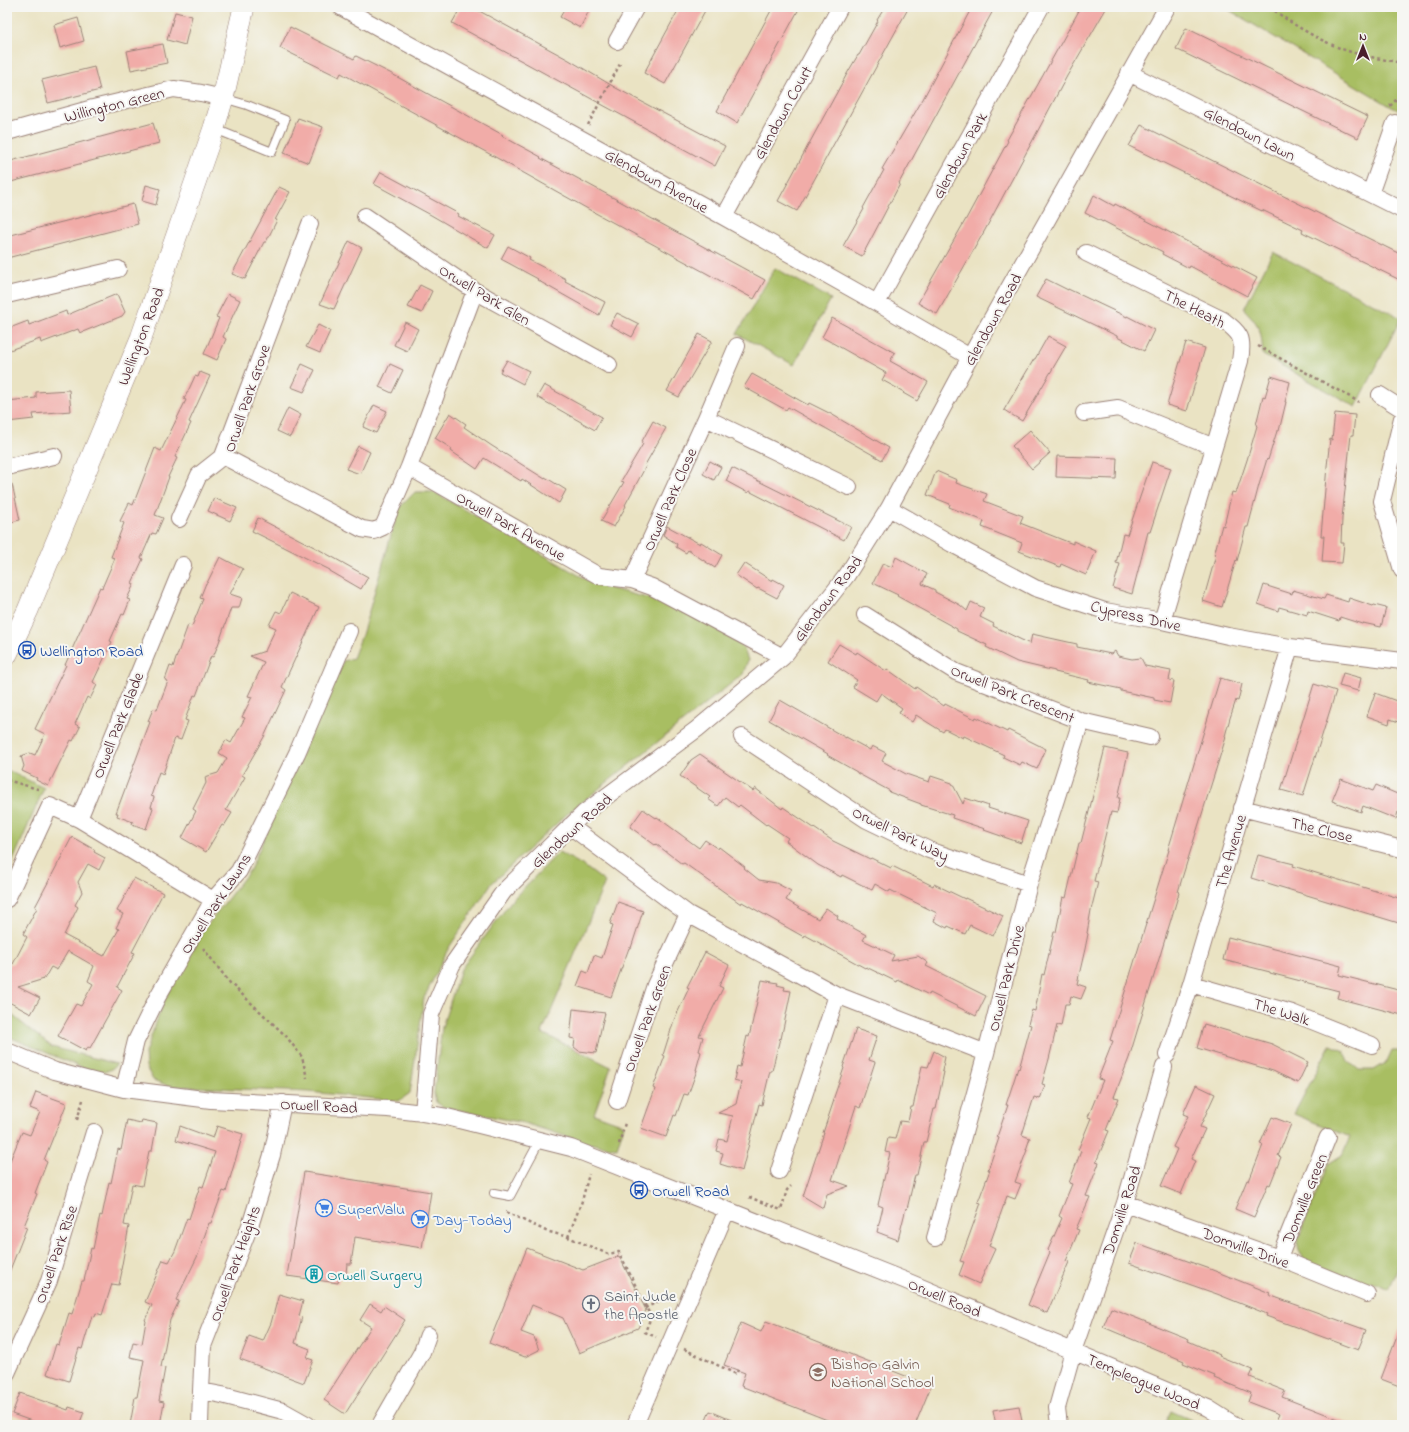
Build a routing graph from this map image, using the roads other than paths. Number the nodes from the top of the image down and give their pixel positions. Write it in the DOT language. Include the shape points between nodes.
graph roads {
  1 [pos="244,7"];
  2 [pos="636,7"];
  3 [pos="840,7"];
  4 [pos="1041,7"];
  5 [pos="1167,7"];
  6 [pos="347,8"];
  7 [pos="617,41"];
  8 [pos="1129,73"];
  9 [pos="223,98"];
  10 [pos="1395,123"];
  11 [pos="214,128"];
  12 [pos="7,132"];
  13 [pos="1370,194"];
  14 [pos="1402,210"];
  15 [pos="365,216"];
  16 [pos="724,217"];
  17 [pos="310,224"];
  18 [pos="1086,253"];
  19 [pos="118,269"];
  20 [pos="475,291"];
  21 [pos="7,295"];
  22 [pos="877,303"];
  23 [pos="736,346"];
  24 [pos="970,358"];
  25 [pos="609,364"];
  26 [pos="1380,396"];
  27 [pos="1402,408"];
  28 [pos="1084,413"];
  29 [pos="706,418"];
  30 [pos="1402,418"];
  31 [pos="1214,447"];
  32 [pos="54,456"];
  33 [pos="223,456"];
  34 [pos="409,466"];
  35 [pos="7,467"];
  36 [pos="849,487"];
  37 [pos="889,508"];
  38 [pos="179,519"];
  39 [pos="183,565"];
  40 [pos="1402,570"];
  41 [pos="632,580"];
  42 [pos="864,615"];
  43 [pos="1162,621"];
  44 [pos="349,631"];
  45 [pos="1290,647"];
  46 [pos="7,654"];
  47 [pos="782,657"];
  48 [pos="1402,661"];
  49 [pos="1081,720"];
  50 [pos="742,737"];
  51 [pos="1150,737"];
  52 [pos="1242,808"];
  53 [pos="79,819"];
  54 [pos="570,826"];
  55 [pos="1402,849"];
  56 [pos="1029,884"];
  57 [pos="7,899"];
  58 [pos="213,900"];
  59 [pos="688,914"];
  60 [pos="1191,984"];
  61 [pos="837,995"];
  62 [pos="1372,1045"];
  63 [pos="7,1051"];
  64 [pos="986,1053"];
  65 [pos="1166,1061"];
  66 [pos="124,1089"];
  67 [pos="617,1101"];
  68 [pos="283,1103"];
  69 [pos="423,1113"];
  70 [pos="94,1132"];
  71 [pos="1328,1137"];
  72 [pos="540,1140"];
  73 [pos="779,1171"];
  74 [pos="494,1193"];
  75 [pos="1125,1203"];
  76 [pos="727,1210"];
  77 [pos="935,1238"];
  78 [pos="1279,1258"];
  79 [pos="1367,1294"];
  80 [pos="428,1335"];
  81 [pos="1073,1351"];
  82 [pos="7,1373"];
  83 [pos="200,1391"];
  84 [pos="200,1425"];
  85 [pos="308,1425"];
  86 [pos="380,1425"];
  87 [pos="635,1425"];
  88 [pos="1059,1425"];
  89 [pos="1235,1425"];
  1 -- 9 [label="street, Wellington Road"];
  2 -- 7 [label="street"];
  3 -- 16 [label="street, Glendown Court"];
  4 -- 22 [label="street, Glendown Park"];
  5 -- 8 [label="street, Glendown Road"];
  6 -- 16 [label="street, Glendown Avenue"];
  8 -- 13 [label="street, Glendown Lawn"];
  8 -- 24 [label="street, Glendown Road"];
  9 -- 11 [label="street, Wellington Road"];
  9 -- 11 [label="lane" via="285,120 272,152"];
  9 -- 12 [label="street, Willington Green" via="174,89"];
  10 -- 13 [label="street"];
  11 -- 46 [label="street, Wellington Road" via="141,338 31,603"];
  13 -- 14 [label="street, Glendown Lawn"];
  15 -- 20 [label="street, Orwell Park Glen"];
  16 -- 22 [label="street, Glendown Avenue"];
  17 -- 33 [label="street, Orwell Park Grove"];
  18 -- 31 [label="street, The Heath" via="1223,320 1238,332 1243,345 1240,361"];
  19 -- 21 [label="street"];
  20 -- 25 [label="street, Orwell Park Glen"];
  20 -- 34 [label="street"];
  22 -- 24 [label="street, Glendown Avenue"];
  23 -- 29 [label="street, Orwell Park Close"];
  24 -- 37 [label="street, Glendown Road"];
  26 -- 27 [label="street"];
  28 -- 31 [label="street" via="1118,408"];
  29 -- 36 [label="street"];
  29 -- 41 [label="street, Orwell Park Close"];
  30 -- 40 [label="street" via="1382,501"];
  31 -- 43 [label="street, The Heath"];
  32 -- 35 [label="street"];
  33 -- 34 [label="street, Orwell Park Grove" via="362,529 374,531 383,527"];
  33 -- 38 [label="street" via="199,475"];
  34 -- 41 [label="street, Orwell Park Avenue" via="599,576"];
  37 -- 43 [label="street, Cypress Drive" via="1035,588 1105,611"];
  37 -- 47 [label="street, Glendown Road" via="847,574"];
  39 -- 53 [label="street, Orwell Park Glade"];
  41 -- 47 [label="street, Orwell Park Avenue" via="652,587"];
  42 -- 49 [label="street, Orwell Park Crescent" via="956,672"];
  43 -- 45 [label="street, Cypress Drive"];
  44 -- 58 [label="street, Orwell Park Lawns" via="297,753 239,872"];
  45 -- 48 [label="street, Cypress Drive"];
  45 -- 52 [label="street, The Avenue"];
  47 -- 54 [label="street, Glendown Road" via="697,729"];
  49 -- 51 [label="street, Orwell Park Crescent"];
  49 -- 56 [label="street, Orwell Park Drive"];
  50 -- 56 [label="street, Orwell Park Way" via="867,820 929,850"];
  52 -- 55 [label="street, The Close"];
  52 -- 60 [label="street, The Avenue"];
  53 -- 57 [label="street" via="50,806"];
  53 -- 58 [label="street"];
  54 -- 59 [label="street"];
  54 -- 69 [label="street, Glendown Road" via="504,891 452,965 431,1014"];
  56 -- 64 [label="street, Orwell Park Drive"];
  58 -- 66 [label="street, Orwell Park Lawns" via="158,996 136,1041"];
  59 -- 61 [label="street"];
  59 -- 67 [label="street, Orwell Park Green" via="654,986"];
  60 -- 62 [label="street, The Walk" via="1292,1012"];
  60 -- 65 [label="street, The Avenue"];
  61 -- 64 [label="street"];
  61 -- 73 [label="street"];
  63 -- 66 [label="street, Orwell Road" via="55,1071"];
  64 -- 77 [label="street, Orwell Park Drive"];
  65 -- 75 [label="street, Domville Road"];
  66 -- 68 [label="street, Orwell Road" via="210,1100"];
  68 -- 69 [label="street, Orwell Road"];
  68 -- 83 [label="street, Orwell Park Heights" via="272,1155 251,1223 203,1346"];
  69 -- 72 [label="street, Orwell Road"];
  70 -- 82 [label="street, Orwell Park Rise" via="50,1281"];
  71 -- 78 [label="street, Domville Green"];
  72 -- 74 [label="lane" via="510,1196"];
  72 -- 76 [label="street, Orwell Road" via="571,1148"];
  75 -- 78 [label="street, Domville Drive"];
  75 -- 81 [label="street, Domville Road"];
  76 -- 81 [label="street, Orwell Road"];
  76 -- 87 [label="street"];
  78 -- 79 [label="street, Domville Drive"];
  80 -- 86 [label="street" via="422,1352"];
  81 -- 88 [label="street, Domville Road" via="1057,1408"];
  81 -- 89 [label="street, Templeogue Wood" via="1208,1408"];
  83 -- 84 [label="street, Orwell Park Heights"];
  83 -- 85 [label="street" via="283,1411"];
}
